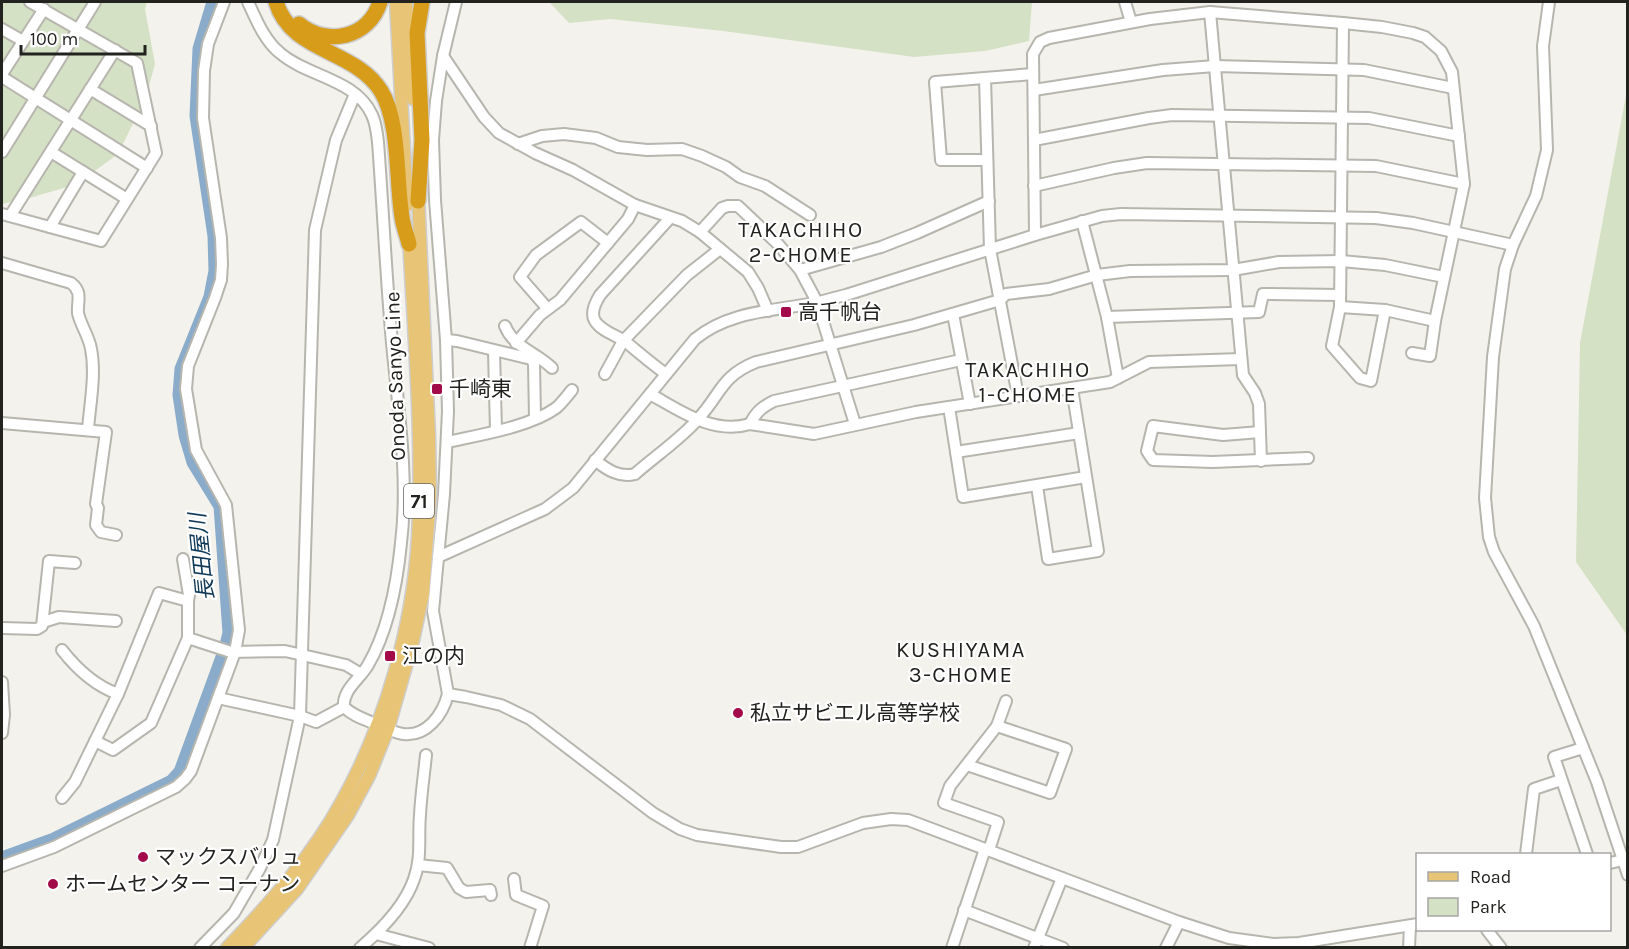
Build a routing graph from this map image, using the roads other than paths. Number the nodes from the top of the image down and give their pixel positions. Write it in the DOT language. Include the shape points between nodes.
graph roads {
  1 [pos="30,2"];
  2 [pos="95,2"];
  3 [pos="224,2"];
  4 [pos="248,2"];
  5 [pos="276,2"];
  6 [pos="284,2"];
  7 [pos="380,2"];
  8 [pos="396,2"];
  9 [pos="406,2"];
  10 [pos="422,2"];
  11 [pos="456,2"];
  12 [pos="1125,2"];
  13 [pos="1549,2"];
  14 [pos="44,9"];
  15 [pos="1209,12"];
  16 [pos="1131,22"];
  17 [pos="1343,23"];
  18 [pos="2,29"];
  19 [pos="79,29"];
  20 [pos="23,40"];
  21 [pos="115,50"];
  22 [pos="443,56"];
  23 [pos="1215,66"];
  24 [pos="1343,68"];
  25 [pos="1033,74"];
  26 [pos="2,76"];
  27 [pos="985,78"];
  28 [pos="1453,88"];
  29 [pos="90,89"];
  30 [pos="1034,90"];
  31 [pos="355,94"];
  32 [pos="35,99"];
  33 [pos="1219,116"];
  34 [pos="1342,117"];
  35 [pos="71,120"];
  36 [pos="151,126"];
  37 [pos="1459,136"];
  38 [pos="1034,141"];
  39 [pos="518,144"];
  40 [pos="2,152"];
  41 [pos="51,152"];
  42 [pos="987,160"];
  43 [pos="1223,164"];
  44 [pos="1342,166"];
  45 [pos="147,168"];
  46 [pos="83,172"];
  47 [pos="1464,184"];
  48 [pos="1034,186"];
  49 [pos="127,199"];
  50 [pos="418,201"];
  51 [pos="989,201"];
  52 [pos="635,205"];
  53 [pos="6,215"];
  54 [pos="810,215"];
  55 [pos="1228,215"];
  56 [pos="1341,217"];
  57 [pos="670,218"];
  58 [pos="1082,221"];
  59 [pos="50,227"];
  60 [pos="1455,231"];
  61 [pos="700,232"];
  62 [pos="1035,235"];
  63 [pos="608,243"];
  64 [pos="409,244"];
  65 [pos="1513,245"];
  66 [pos="720,249"];
  67 [pos="990,249"];
  68 [pos="440,259"];
  69 [pos="421,260"];
  70 [pos="1341,261"];
  71 [pos="2,263"];
  72 [pos="800,270"];
  73 [pos="1233,270"];
  74 [pos="1096,275"];
  75 [pos="1444,277"];
  76 [pos="1340,295"];
  77 [pos="1000,300"];
  78 [pos="817,302"];
  79 [pos="1340,307"];
  80 [pos="547,308"];
  81 [pos="1385,310"];
  82 [pos="768,311"];
  83 [pos="953,314"];
  84 [pos="1237,314"];
  85 [pos="1107,317"];
  86 [pos="1436,321"];
  87 [pos="505,326"];
  88 [pos="446,340"];
  89 [pos="623,340"];
  90 [pos="516,343"];
  91 [pos="830,345"];
  92 [pos="494,351"];
  93 [pos="1412,353"];
  94 [pos="1241,359"];
  95 [pos="961,360"];
  96 [pos="552,368"];
  97 [pos="605,374"];
  98 [pos="666,374"];
  99 [pos="1118,378"];
  100 [pos="843,385"];
  101 [pos="1072,388"];
  102 [pos="572,390"];
  103 [pos="650,394"];
  104 [pos="1018,396"];
  105 [pos="970,404"];
  106 [pos="949,407"];
  107 [pos="535,418"];
  108 [pos="698,420"];
  109 [pos="2,423"];
  110 [pos="750,424"];
  111 [pos="855,424"];
  112 [pos="88,429"];
  113 [pos="496,431"];
  114 [pos="1260,432"];
  115 [pos="1079,433"];
  116 [pos="447,442"];
  117 [pos="956,452"];
  118 [pos="1308,458"];
  119 [pos="595,460"];
  120 [pos="1262,461"];
  121 [pos="1086,477"];
  122 [pos="1037,486"];
  123 [pos="116,535"];
  124 [pos="438,557"];
  125 [pos="183,559"];
  126 [pos="75,563"];
  127 [pos="188,601"];
  128 [pos="116,621"];
  129 [pos="43,622"];
  130 [pos="2,628"];
  131 [pos="188,638"];
  132 [pos="62,650"];
  133 [pos="229,651"];
  134 [pos="303,656"];
  135 [pos="361,674"];
  136 [pos="2,682"];
  137 [pos="118,694"];
  138 [pos="448,694"];
  139 [pos="218,698"];
  140 [pos="1006,701"];
  141 [pos="344,707"];
  142 [pos="300,716"];
  143 [pos="997,726"];
  144 [pos="384,727"];
  145 [pos="2,733"];
  146 [pos="95,741"];
  147 [pos="1583,748"];
  148 [pos="426,755"];
  149 [pos="967,765"];
  150 [pos="1561,780"];
  151 [pos="62,798"];
  152 [pos="987,849"];
  153 [pos="1526,853"];
  154 [pos="1586,853"];
  155 [pos="1623,860"];
  156 [pos="1611,863"];
  157 [pos="418,865"];
  158 [pos="2,866"];
  159 [pos="1628,875"];
  160 [pos="1062,878"];
  161 [pos="513,879"];
  162 [pos="491,895"];
  163 [pos="964,910"];
  164 [pos="1179,922"];
  165 [pos="1414,925"];
  166 [pos="1488,931"];
  167 [pos="376,934"];
  168 [pos="1036,943"];
  169 [pos="1237,944"];
  170 [pos="200,948"];
  171 [pos="227,948"];
  172 [pos="243,948"];
  173 [pos="360,948"];
  174 [pos="429,948"];
  175 [pos="530,948"];
  176 [pos="952,948"];
  177 [pos="1063,948"];
  178 [pos="1166,948"];
  179 [pos="1409,948"];
  180 [pos="1501,948"];
  1 -- 14 [label="street"];
  2 -- 19 [label="street"];
  3 -- 133 [label="street" via="208,44 203,118 221,238 221,280 188,366 186,389 196,450 226,505 238,630"];
  4 -- 31 [label="street" via="279,52"];
  5 -- 64 [label="highway" via="286,24 302,38 359,68 382,92 391,122 402,219"];
  6 -- 7 [label="highway" via="306,30 337,37 364,26"];
  8 -- 64 [label="main road, Onoda Sanyo Line / 71"];
  9 -- 50 [label="main road, Onoda Sanyo Line / 71"];
  10 -- 50 [label="highway" via="417,33 422,140"];
  11 -- 22 [label="street"];
  12 -- 16 [label="street"];
  13 -- 65 [label="street" via="1543,46 1547,150 1536,196"];
  14 -- 19 [label="street"];
  14 -- 20 [label="street"];
  15 -- 16 [label="street"];
  15 -- 17 [label="street"];
  15 -- 23 [label="street"];
  16 -- 25 [label="street" via="1040,42 1033,54"];
  17 -- 24 [label="street"];
  17 -- 28 [label="street" via="1425,37 1447,61"];
  18 -- 20 [label="street"];
  19 -- 21 [label="street"];
  19 -- 32 [label="street"];
  20 -- 26 [label="street"];
  21 -- 29 [label="street"];
  21 -- 36 [label="street" via="137,63"];
  22 -- 39 [label="street" via="484,117 499,133"];
  22 -- 68 [label="street" via="433,140"];
  23 -- 24 [label="street"];
  23 -- 30 [label="street"];
  23 -- 33 [label="street"];
  24 -- 28 [label="street"];
  24 -- 34 [label="street"];
  25 -- 27 [label="street"];
  25 -- 30 [label="street"];
  26 -- 32 [label="street"];
  27 -- 42 [label="street"];
  27 -- 42 [label="street" via="935,82 941,160"];
  28 -- 37 [label="street"];
  29 -- 35 [label="street"];
  29 -- 36 [label="street"];
  30 -- 38 [label="street"];
  31 -- 134 [label="street" via="336,140 315,230"];
  31 -- 135 [label="street" via="372,115 378,142 404,497 402,541 392,599 380,638"];
  32 -- 35 [label="street"];
  32 -- 40 [label="street"];
  33 -- 34 [label="street"];
  33 -- 38 [label="street" via="1149,118"];
  33 -- 43 [label="street"];
  34 -- 37 [label="street" via="1369,118"];
  34 -- 44 [label="street"];
  35 -- 41 [label="street"];
  35 -- 45 [label="street"];
  36 -- 45 [label="street" via="156,153"];
  37 -- 47 [label="street"];
  38 -- 48 [label="street"];
  39 -- 52 [label="street"];
  39 -- 54 [label="street" via="542,136 564,135 596,138 618,147 682,149 765,186"];
  41 -- 46 [label="street"];
  41 -- 53 [label="street"];
  42 -- 51 [label="street"];
  43 -- 44 [label="street"];
  43 -- 48 [label="street" via="1147,163"];
  43 -- 55 [label="street"];
  44 -- 47 [label="street" via="1376,166"];
  44 -- 56 [label="street"];
  45 -- 49 [label="street"];
  46 -- 49 [label="street"];
  46 -- 59 [label="street"];
  47 -- 60 [label="street"];
  48 -- 62 [label="street"];
  49 -- 59 [label="street" via="101,241"];
  50 -- 69 [label="main road, Onoda Sanyo Line / 71"];
  51 -- 67 [label="street"];
  51 -- 72 [label="street" via="881,247"];
  52 -- 57 [label="street"];
  52 -- 63 [label="street"];
  53 -- 59 [label="street"];
  55 -- 56 [label="street"];
  55 -- 58 [label="street" via="1121,214"];
  55 -- 73 [label="street"];
  56 -- 60 [label="street" via="1376,218"];
  56 -- 70 [label="street"];
  57 -- 61 [label="street"];
  57 -- 89 [label="street" via="595,302 594,320"];
  58 -- 62 [label="street"];
  58 -- 74 [label="street"];
  60 -- 65 [label="street"];
  60 -- 75 [label="street"];
  61 -- 66 [label="street"];
  61 -- 72 [label="street" via="722,208 738,206"];
  62 -- 67 [label="street"];
  63 -- 80 [label="street" via="560,300"];
  63 -- 80 [label="street" via="581,222 536,255 520,277"];
  64 -- 144 [label="main road, Onoda Sanyo Line / 71" via="418,438 418,538"];
  65 -- 147 [label="street" via="1505,269 1495,336 1486,520 1494,552 1534,626"];
  66 -- 82 [label="street" via="748,272"];
  66 -- 89 [label="street" via="687,275"];
  67 -- 77 [label="street"];
  67 -- 78 [label="street"];
  68 -- 69 [label="street"];
  68 -- 88 [label="street"];
  69 -- 144 [label="main road, Onoda Sanyo Line / 71" via="429,435 427,546 414,635"];
  70 -- 73 [label="street" via="1279,262"];
  70 -- 75 [label="street"];
  70 -- 76 [label="street"];
  71 -- 112 [label="street" via="76,286 80,298 78,313 93,360"];
  72 -- 78 [label="street"];
  73 -- 74 [label="street"];
  73 -- 84 [label="street"];
  74 -- 77 [label="street" via="1049,289 1006,294"];
  74 -- 85 [label="street"];
  75 -- 86 [label="street"];
  76 -- 79 [label="street"];
  76 -- 84 [label="street" via="1263,294 1259,312"];
  77 -- 83 [label="street"];
  77 -- 104 [label="street"];
  78 -- 82 [label="street"];
  78 -- 91 [label="street"];
  79 -- 81 [label="street"];
  79 -- 81 [label="street" via="1332,346 1360,378 1371,381"];
  80 -- 90 [label="street"];
  81 -- 86 [label="street"];
  82 -- 98 [label="street" via="733,317 706,330"];
  83 -- 91 [label="street"];
  83 -- 95 [label="street"];
  84 -- 85 [label="street"];
  84 -- 94 [label="street"];
  85 -- 99 [label="street"];
  86 -- 93 [label="street" via="1430,356"];
  87 -- 90 [label="street"];
  88 -- 92 [label="street"];
  88 -- 116 [label="street"];
  89 -- 97 [label="street"];
  89 -- 98 [label="street"];
  90 -- 96 [label="street"];
  91 -- 100 [label="street"];
  91 -- 108 [label="street" via="742,367 732,374"];
  92 -- 107 [label="street" via="534,363"];
  92 -- 113 [label="street"];
  94 -- 99 [label="street" via="1149,362"];
  94 -- 114 [label="street" via="1243,375 1259,405"];
  95 -- 100 [label="street"];
  95 -- 105 [label="street"];
  98 -- 103 [label="street"];
  99 -- 101 [label="street"];
  100 -- 110 [label="street" via="774,401 755,413"];
  100 -- 111 [label="street"];
  101 -- 104 [label="street"];
  101 -- 115 [label="street"];
  102 -- 107 [label="street" via="556,407"];
  103 -- 108 [label="street"];
  103 -- 119 [label="street"];
  104 -- 105 [label="street"];
  105 -- 106 [label="street"];
  106 -- 111 [label="street"];
  106 -- 117 [label="street"];
  107 -- 113 [label="street"];
  108 -- 110 [label="street" via="727,427"];
  108 -- 119 [label="street" via="634,474 616,473"];
  109 -- 112 [label="street"];
  110 -- 111 [label="street" via="814,434"];
  112 -- 123 [label="street" via="106,432 96,525 101,532"];
  113 -- 116 [label="street"];
  114 -- 120 [label="street"];
  114 -- 120 [label="street" via="1223,435 1153,426 1147,452 1153,460"];
  115 -- 117 [label="street"];
  115 -- 121 [label="street"];
  116 -- 124 [label="street"];
  117 -- 122 [label="street" via="963,497"];
  118 -- 120 [label="street"];
  119 -- 124 [label="street" via="573,488 545,509"];
  121 -- 122 [label="street"];
  121 -- 122 [label="street" via="1098,551 1048,559"];
  124 -- 138 [label="street" via="433,611"];
  125 -- 127 [label="street"];
  126 -- 129 [label="street" via="49,561"];
  127 -- 131 [label="street"];
  127 -- 137 [label="street" via="159,593"];
  128 -- 129 [label="street" via="59,616"];
  129 -- 130 [label="street" via="37,629"];
  131 -- 133 [label="street"];
  131 -- 146 [label="street" via="151,723 113,750"];
  132 -- 137 [label="street" via="75,666"];
  133 -- 134 [label="street" via="285,651"];
  133 -- 139 [label="street"];
  134 -- 135 [label="street" via="346,665"];
  134 -- 142 [label="street"];
  135 -- 141 [label="street" via="346,693"];
  136 -- 145 [label="street"];
  137 -- 146 [label="street"];
  138 -- 144 [label="street" via="441,714 428,727 403,734"];
  138 -- 152 [label="street" via="501,705 530,718 653,813 697,835 798,847 863,823 891,819 908,820"];
  139 -- 142 [label="street"];
  139 -- 158 [label="street" via="190,771 176,787 54,847"];
  140 -- 143 [label="street"];
  141 -- 142 [label="street" via="316,722"];
  141 -- 144 [label="street" via="352,715"];
  142 -- 170 [label="street" via="273,840 234,913"];
  143 -- 149 [label="street"];
  143 -- 149 [label="street" via="1066,749 1050,793"];
  144 -- 171 [label="main road, Onoda Sanyo Line / 71" via="317,840"];
  144 -- 172 [label="main road, Onoda Sanyo Line / 71" via="363,785 320,858"];
  146 -- 151 [label="street" via="75,782"];
  147 -- 150 [label="street" via="1554,757"];
  147 -- 155 [label="street"];
  148 -- 157 [label="street"];
  149 -- 152 [label="street" via="950,786 944,803 998,822"];
  150 -- 153 [label="street" via="1534,789"];
  150 -- 154 [label="street"];
  152 -- 160 [label="street"];
  152 -- 163 [label="street"];
  155 -- 156 [label="street"];
  155 -- 159 [label="street"];
  157 -- 162 [label="street" via="447,868 459,888 466,892 490,890"];
  157 -- 167 [label="street" via="410,890"];
  160 -- 164 [label="street"];
  160 -- 168 [label="street"];
  161 -- 175 [label="street" via="516,895 543,906"];
  163 -- 168 [label="street"];
  163 -- 176 [label="street"];
  164 -- 169 [label="street"];
  164 -- 178 [label="street"];
  165 -- 169 [label="street" via="1299,943"];
  165 -- 179 [label="street"];
  166 -- 180 [label="street"];
  167 -- 173 [label="street"];
  167 -- 174 [label="street"];
  168 -- 177 [label="street"];
}
